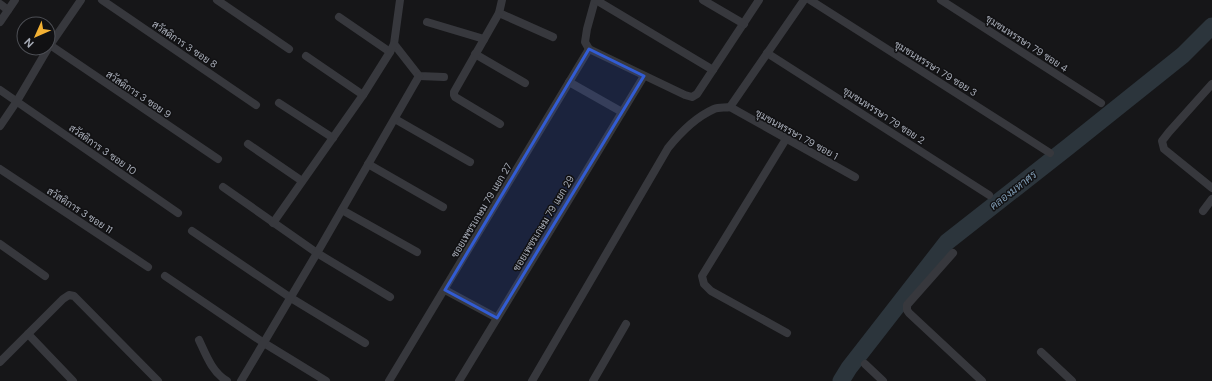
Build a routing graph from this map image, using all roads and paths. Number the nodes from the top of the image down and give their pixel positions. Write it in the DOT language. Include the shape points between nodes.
graph roads {
  1 [pos="15,0"];
  2 [pos="81,0"];
  3 [pos="102,0"];
  4 [pos="217,0"];
  5 [pos="400,0"];
  6 [pos="502,0"];
  7 [pos="596,0"];
  8 [pos="703,0"];
  9 [pos="759,0"];
  10 [pos="804,0"];
  11 [pos="810,0"];
  12 [pos="941,0"];
  13 [pos="0,4"];
  14 [pos="8,10"];
  15 [pos="499,13"];
  16 [pos="339,17"];
  17 [pos="0,22"];
  18 [pos="427,22"];
  19 [pos="744,24"];
  20 [pos="56,36"];
  21 [pos="553,37"];
  22 [pos="484,38"];
  23 [pos="394,44"];
  24 [pos="56,49"];
  25 [pos="289,49"];
  26 [pos="589,49"];
  27 [pos="390,52"];
  28 [pos="767,53"];
  29 [pos="475,54"];
  30 [pos="44,56"];
  31 [pos="306,56"];
  32 [pos="713,70"];
  33 [pos="420,76"];
  34 [pos="644,76"];
  35 [pos="444,77"];
  36 [pos="569,82"];
  37 [pos="525,83"];
  38 [pos="1212,84"];
  39 [pos="0,90"];
  40 [pos="362,95"];
  41 [pos="17,101"];
  42 [pos="279,103"];
  43 [pos="1101,103"];
  44 [pos="256,105"];
  45 [pos="730,107"];
  46 [pos="622,112"];
  47 [pos="395,118"];
  48 [pos="500,124"];
  49 [pos="0,126"];
  50 [pos="332,138"];
  51 [pos="786,139"];
  52 [pos="248,144"];
  53 [pos="1050,153"];
  54 [pos="218,159"];
  55 [pos="470,162"];
  56 [pos="368,164"];
  57 [pos="0,170"];
  58 [pos="855,177"];
  59 [pos="302,181"];
  60 [pos="223,187"];
  61 [pos="1212,188"];
  62 [pos="989,195"];
  63 [pos="1212,199"];
  64 [pos="443,207"];
  65 [pos="342,210"];
  66 [pos="1203,211"];
  67 [pos="178,213"];
  68 [pos="273,223"];
  69 [pos="192,231"];
  70 [pos="0,244"];
  71 [pos="417,252"];
  72 [pos="953,253"];
  73 [pos="317,254"];
  74 [pos="148,267"];
  75 [pos="45,276"];
  76 [pos="165,276"];
  77 [pos="445,290"];
  78 [pos="390,297"];
  79 [pos="290,298"];
  80 [pos="498,318"];
  81 [pos="626,324"];
  82 [pos="28,334"];
  83 [pos="787,334"];
  84 [pos="199,340"];
  85 [pos="264,343"];
  86 [pos="365,343"];
  87 [pos="1041,352"];
  88 [pos="0,362"];
  89 [pos="865,364"];
  90 [pos="73,381"];
  91 [pos="158,381"];
  92 [pos="227,381"];
  93 [pos="241,381"];
  94 [pos="326,381"];
  95 [pos="389,381"];
  96 [pos="459,381"];
  97 [pos="532,381"];
  98 [pos="593,381"];
  99 [pos="883,381"];
  100 [pos="982,381"];
  101 [pos="1072,381"];
  1 -- 14 [label="street"];
  2 -- 20 [label="street"];
  3 -- 44 [label="street, สวัสดิการ 3 ซอย 8"];
  4 -- 25 [label="street"];
  5 -- 23 [label="street"];
  6 -- 15 [label="street"];
  7 -- 26 [label="street" via="585,42"];
  7 -- 32 [label="street"];
  8 -- 19 [label="street"];
  9 -- 19 [label="street"];
  10 -- 28 [label="street"];
  11 -- 53 [label="street, ชุมชนหรรษา 79 ซอย 3"];
  12 -- 43 [label="street, ชุมชนหรรษา 79 ซอย 4"];
  13 -- 14 [label="street"];
  14 -- 17 [label="street"];
  15 -- 21 [label="street"];
  15 -- 22 [label="street"];
  16 -- 27 [label="street"];
  18 -- 22 [label="street"];
  19 -- 32 [label="street"];
  22 -- 29 [label="street"];
  23 -- 27 [label="street"];
  23 -- 33 [label="street"];
  24 -- 54 [label="street, สวัสดิการ 3 ซอย 9"];
  26 -- 34 [label="street"];
  26 -- 36 [label="street, ซอยเพชรเกษม 79 แยก 27"];
  27 -- 40 [label="street"];
  28 -- 45 [label="street"];
  28 -- 62 [label="street, ชุมชนหรรษา 79 ซอย 2"];
  29 -- 37 [label="street"];
  29 -- 48 [label="street" via="454,95"];
  30 -- 41 [label="street"];
  31 -- 40 [label="street"];
  32 -- 34 [label="street" via="697,94 692,97"];
  33 -- 35 [label="street"];
  33 -- 47 [label="street"];
  34 -- 46 [label="street, ซอยเพชรเกษม 79 แยก 29"];
  36 -- 46 [label="street"];
  36 -- 77 [label="street, ซอยเพชรเกษม 79 แยก 27"];
  38 -- 61 [label="street" via="1162,141 1164,149"];
  39 -- 41 [label="street, สวัสดิการ 3 ซอย 10"];
  40 -- 50 [label="street"];
  41 -- 49 [label="street"];
  41 -- 67 [label="street, สวัสดิการ 3 ซอย 10"];
  42 -- 50 [label="street"];
  45 -- 51 [label="street, ชุมชนหรรษา 79 ซอย 1"];
  45 -- 97 [label="street" via="715,109 695,120 668,148"];
  46 -- 80 [label="street, ซอยเพชรเกษม 79 แยก 29"];
  47 -- 55 [label="street"];
  47 -- 56 [label="street"];
  50 -- 59 [label="street"];
  51 -- 58 [label="street, ชุมชนหรรษา 79 ซอย 1"];
  51 -- 83 [label="street" via="702,276 704,284 711,291"];
  52 -- 59 [label="street"];
  56 -- 64 [label="street"];
  56 -- 65 [label="street"];
  57 -- 74 [label="street, สวัสดิการ 3 ซอย 11"];
  59 -- 68 [label="street"];
  60 -- 68 [label="street"];
  63 -- 66 [label="street"];
  65 -- 71 [label="street"];
  65 -- 73 [label="street"];
  68 -- 73 [label="street"];
  69 -- 79 [label="street"];
  70 -- 75 [label="street"];
  72 -- 100 [label="street" via="907,305 907,310"];
  73 -- 78 [label="street"];
  73 -- 79 [label="street"];
  76 -- 85 [label="street"];
  77 -- 80 [label="street"];
  77 -- 95 [label="street, ซอยเพชรเกษม 79 แยก 27"];
  79 -- 85 [label="street"];
  79 -- 86 [label="street"];
  80 -- 96 [label="street, ซอยเพชรเกษม 79 แยก 29"];
  81 -- 98 [label="street"];
  82 -- 88 [label="street"];
  82 -- 90 [label="street"];
  82 -- 91 [label="street" via="63,299 69,295 74,296"];
  84 -- 92 [label="street" via="215,371"];
  85 -- 93 [label="street"];
  85 -- 94 [label="street"];
  87 -- 101 [label="street"];
  89 -- 99 [label="street"];
}
